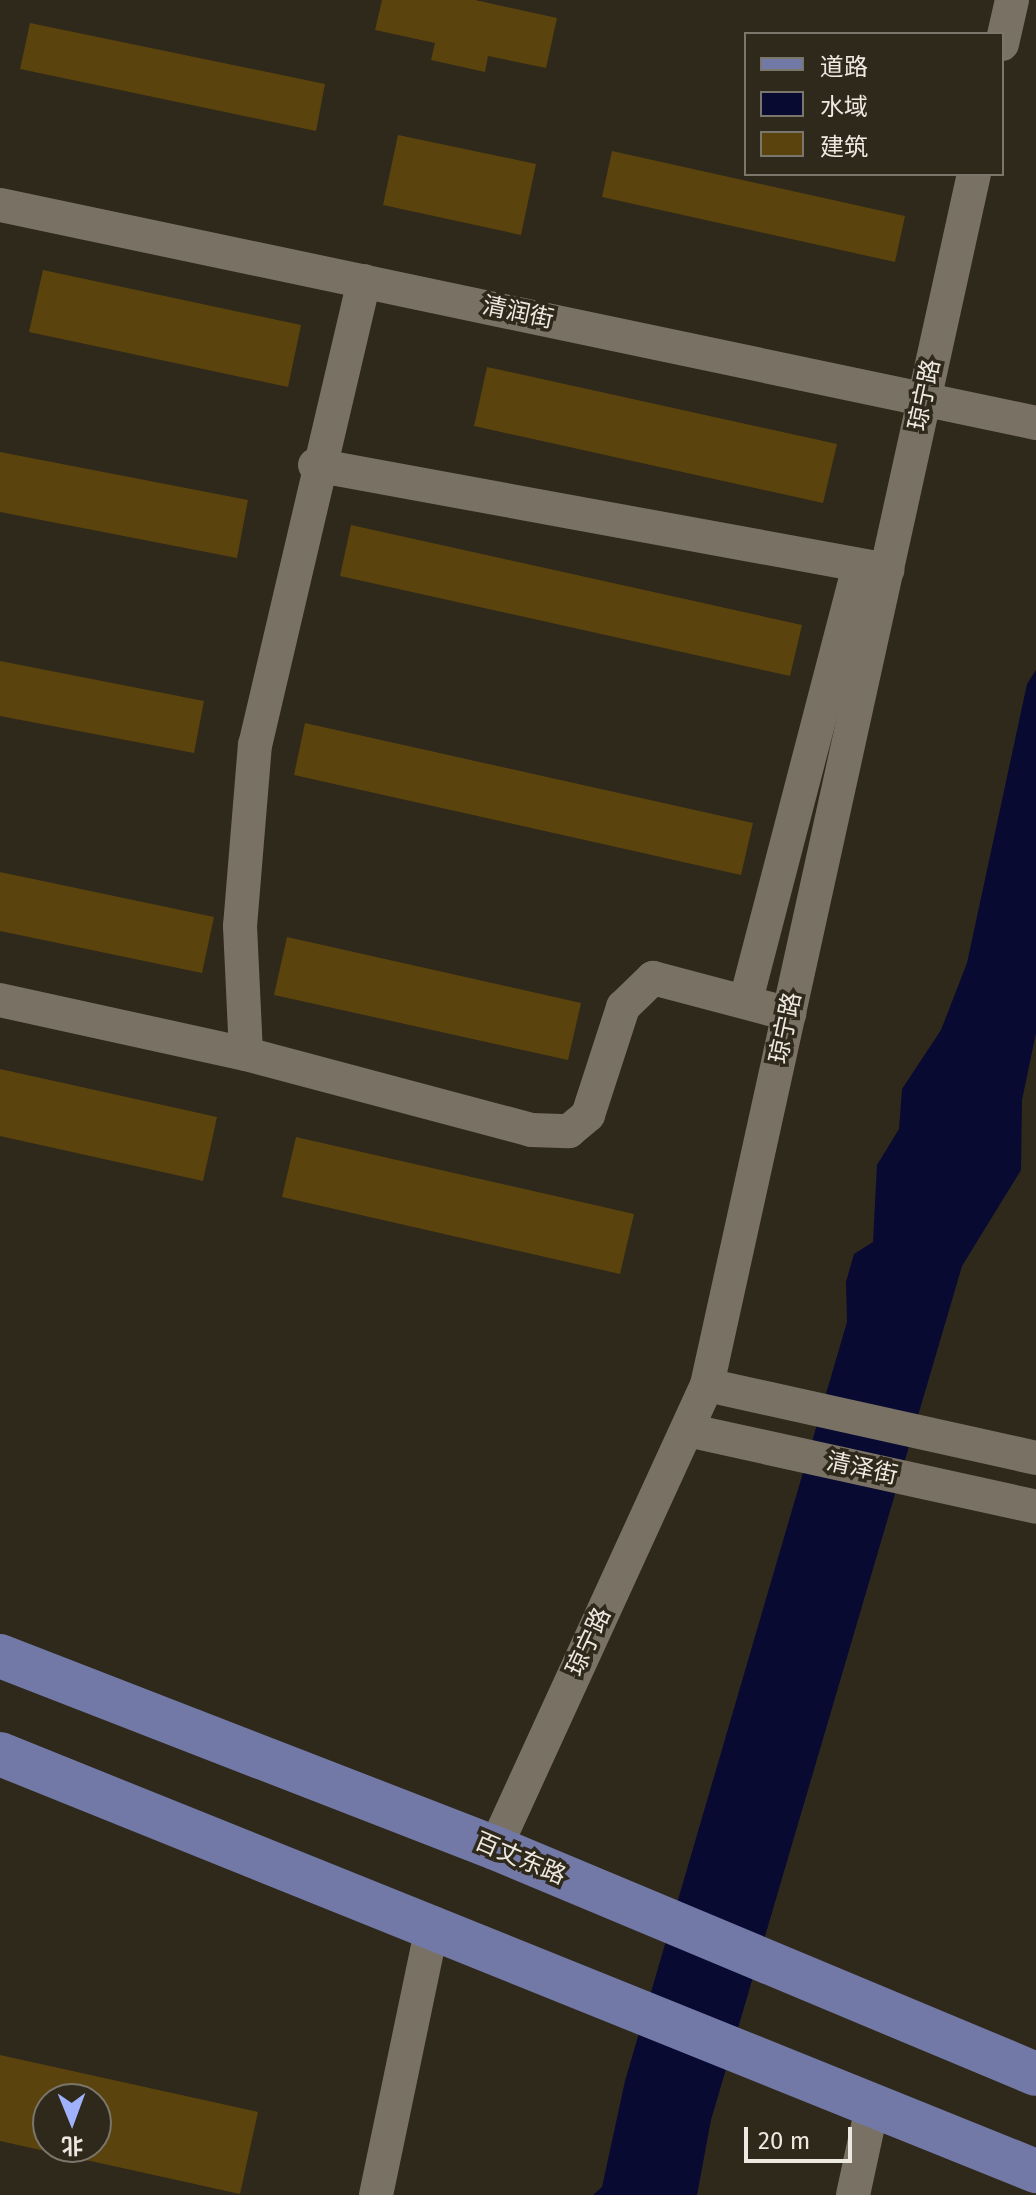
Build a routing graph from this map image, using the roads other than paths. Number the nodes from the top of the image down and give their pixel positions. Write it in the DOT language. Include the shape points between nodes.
graph roads {
  1 [pos="1012,0"];
  2 [pos="1004,35"];
  3 [pos="974,176"];
  4 [pos="0,205"];
  5 [pos="364,281"];
  6 [pos="925,398"];
  7 [pos="1036,423"];
  8 [pos="315,465"];
  9 [pos="873,567"];
  10 [pos="0,1000"];
  11 [pos="746,1000"];
  12 [pos="789,1014"];
  13 [pos="246,1054"];
  14 [pos="707,1385"];
  15 [pos="687,1430"];
  16 [pos="1036,1458"];
  17 [pos="1036,1507"];
  18 [pos="0,1656"];
  19 [pos="0,1754"];
  20 [pos="495,1848"];
  21 [pos="433,1923"];
  22 [pos="1036,2074"];
  23 [pos="872,2107"];
  24 [pos="1036,2171"];
  25 [pos="376,2195"];
  26 [pos="853,2195"];
  1 -- 2 [label="street"];
  3 -- 6 [label="street, 琼宁路"];
  4 -- 5 [label="street, 清润街"];
  5 -- 6 [label="street, 清润街"];
  5 -- 8 [label="street"];
  6 -- 7 [label="street, 清润街"];
  6 -- 9 [label="street, 琼宁路"];
  8 -- 9 [label="street"];
  8 -- 13 [label="street" via="255,744 240,926"];
  9 -- 11 [label="street"];
  9 -- 12 [label="street, 琼宁路"];
  10 -- 13 [label="street"];
  11 -- 12 [label="street"];
  11 -- 13 [label="street" via="653,978 623,1007 588,1115 569,1131 531,1130"];
  12 -- 14 [label="street, 琼宁路"];
  14 -- 15 [label="street, 琼宁路"];
  14 -- 16 [label="street, 清泽街"];
  15 -- 17 [label="street, 清泽街"];
  15 -- 20 [label="street, 琼宁路"];
  18 -- 20 [label="main road, 百丈东路"];
  19 -- 21 [label="main road"];
  20 -- 22 [label="main road, 百丈东路"];
  21 -- 23 [label="main road"];
  21 -- 25 [label="street"];
  23 -- 24 [label="main road"];
  23 -- 26 [label="street"];
}
